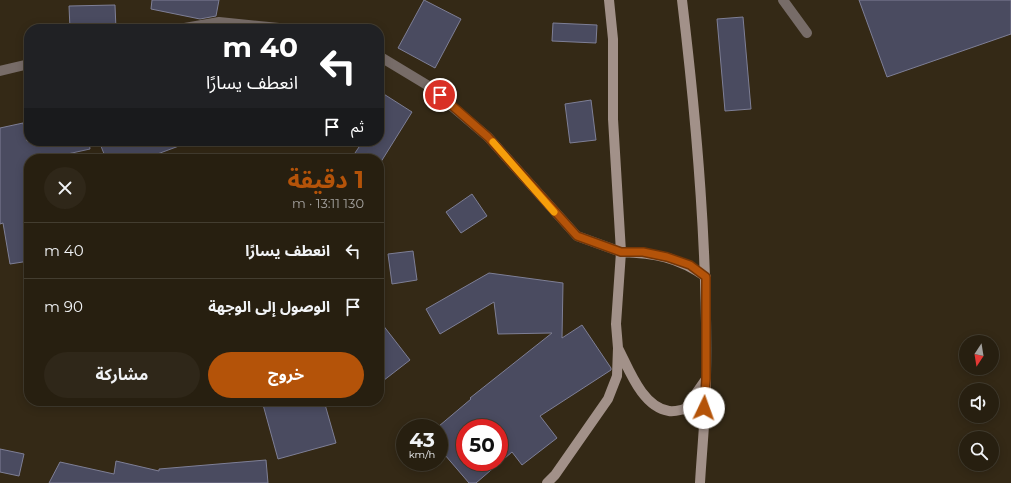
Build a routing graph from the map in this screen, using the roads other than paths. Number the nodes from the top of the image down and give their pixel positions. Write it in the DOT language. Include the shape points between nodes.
graph roads {
  1 [pos="609,0"];
  2 [pos="682,0"];
  3 [pos="783,0"];
  4 [pos="208,24"];
  5 [pos="239,24"];
  6 [pos="807,33"];
  7 [pos="384,59"];
  8 [pos="24,65"];
  9 [pos="0,71"];
  10 [pos="621,252"];
  11 [pos="706,277"];
  12 [pos="618,348"];
  13 [pos="706,379"];
  14 [pos="547,483"];
  15 [pos="700,483"];
  1 -- 10 [label="main road" via="613,39 613,120"];
  2 -- 11 [label="main road" via="695,103"];
  3 -- 6 [label="street"];
  4 -- 5 [label="street"];
  7 -- 10 [label="street" via="427,85 488,137 577,236"];
  8 -- 9 [label="street"];
  10 -- 11 [label="main road" via="643,252 667,257 690,265"];
  10 -- 12 [label="main road" via="616,324"];
  11 -- 13 [label="main road"];
  12 -- 13 [label="main road" via="634,378 655,407 670,411 685,409"];
  12 -- 14 [label="main road" via="617,376 608,399"];
  13 -- 15 [label="main road"];
}
